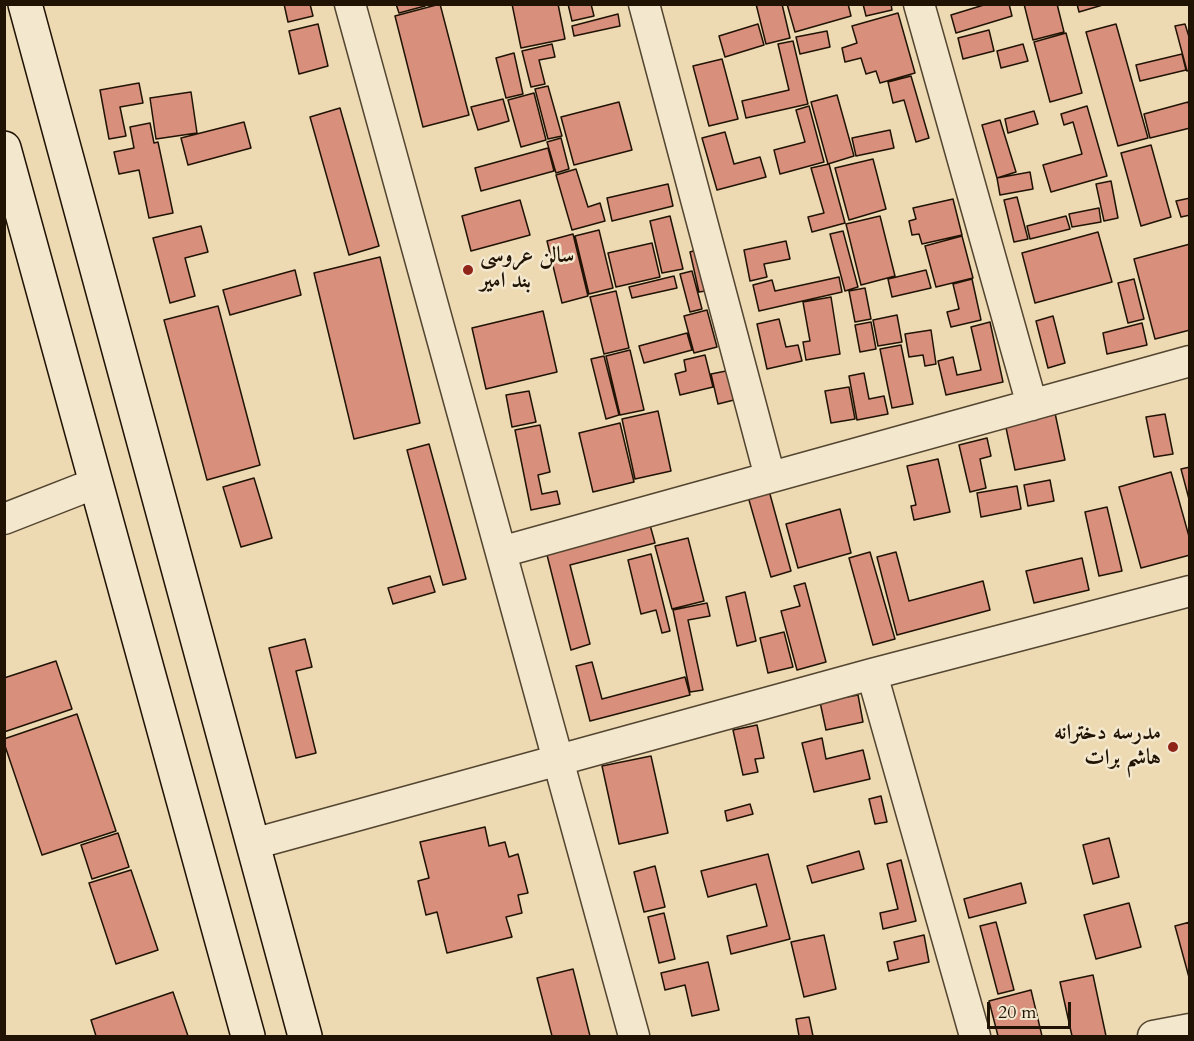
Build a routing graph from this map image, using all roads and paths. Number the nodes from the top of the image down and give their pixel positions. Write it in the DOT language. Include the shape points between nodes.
graph roads {
  1 [pos="25,4"];
  2 [pos="350,4"];
  3 [pos="644,4"];
  4 [pos="919,4"];
  5 [pos="4,148"];
  6 [pos="1190,361"];
  7 [pos="1032,405"];
  8 [pos="770,477"];
  9 [pos="96,483"];
  10 [pos="4,519"];
  11 [pos="501,552"];
  12 [pos="1190,591"];
  13 [pos="872,674"];
  14 [pos="557,761"];
  15 [pos="253,844"];
  16 [pos="1190,1029"];
  17 [pos="248,1036"];
  18 [pos="305,1036"];
  19 [pos="633,1036"];
  20 [pos="975,1036"];
  21 [pos="1153,1036"];
  1 -- 15 [label="main road"];
  2 -- 11 [label="street"];
  3 -- 8 [label="street"];
  4 -- 7 [label="street"];
  5 -- 9 [label="main road"];
  6 -- 7 [label="street"];
  7 -- 8 [label="street"];
  8 -- 11 [label="street"];
  9 -- 10 [label="street"];
  9 -- 17 [label="main road"];
  11 -- 14 [label="street"];
  12 -- 13 [label="street"];
  13 -- 14 [label="street"];
  13 -- 20 [label="street"];
  14 -- 15 [label="street"];
  14 -- 19 [label="street"];
  15 -- 18 [label="main road"];
  16 -- 21 [label="street"];
}
